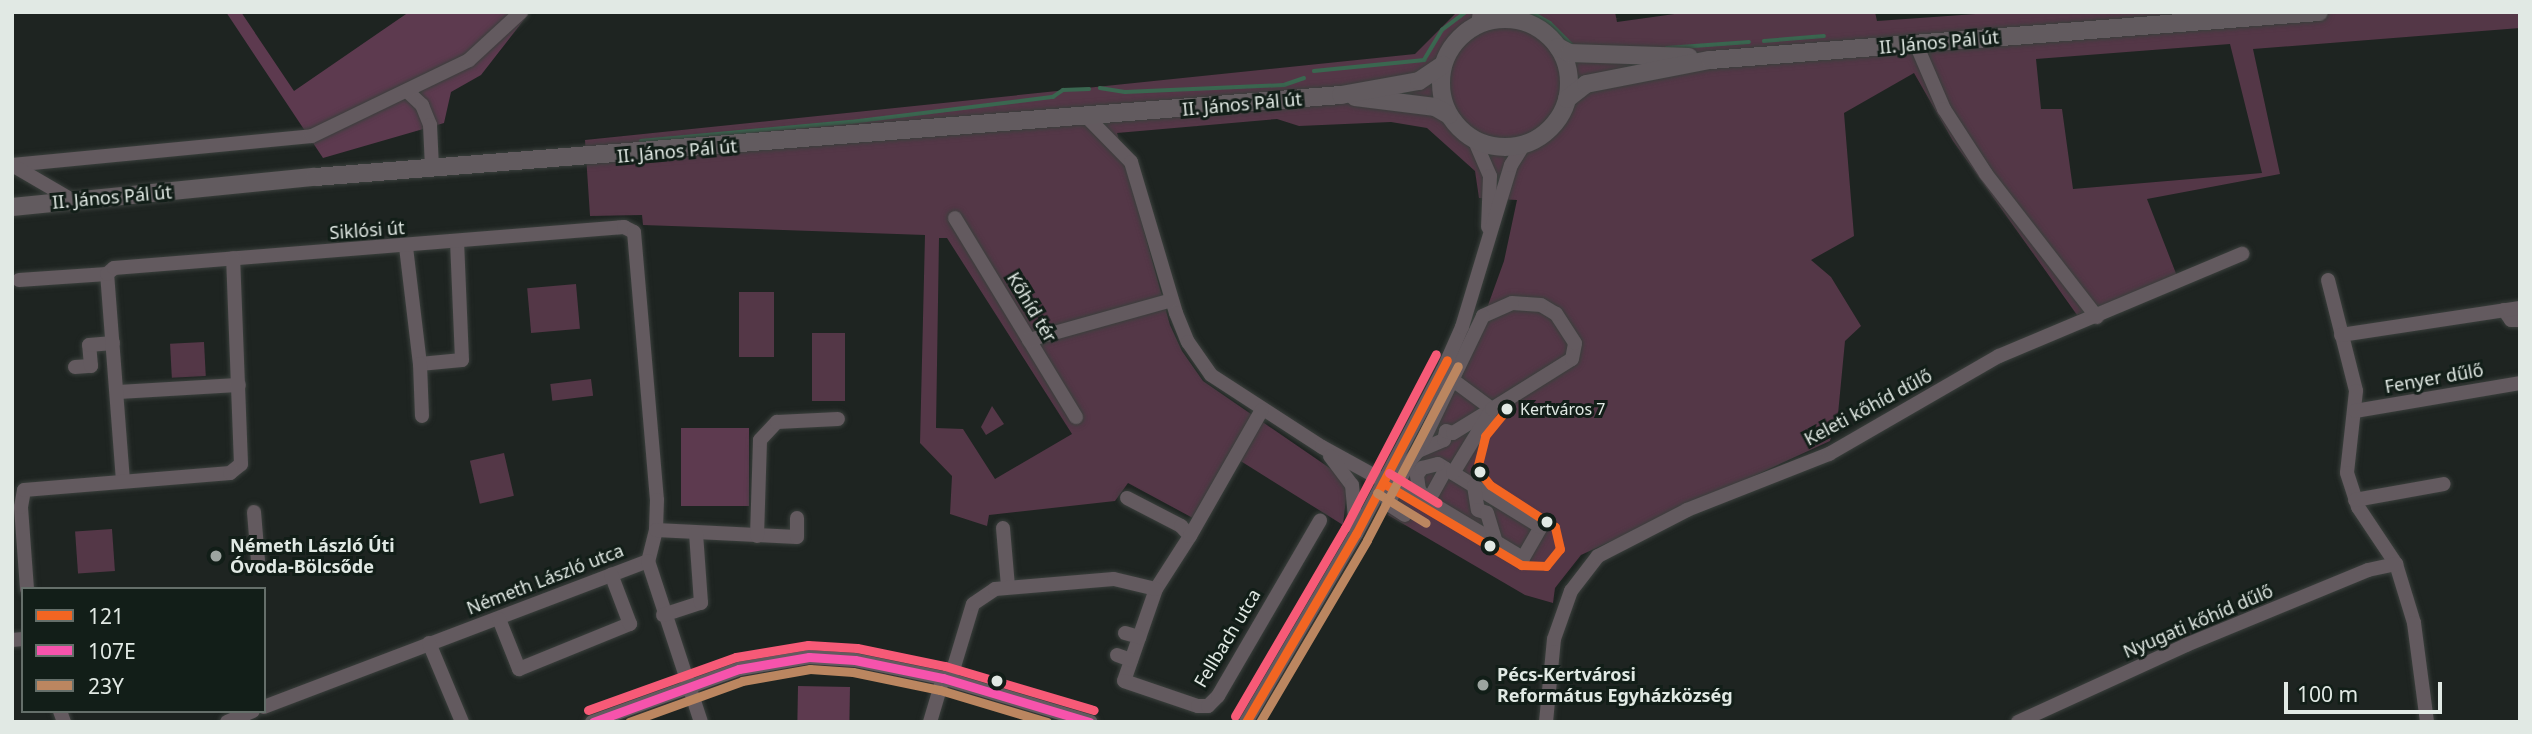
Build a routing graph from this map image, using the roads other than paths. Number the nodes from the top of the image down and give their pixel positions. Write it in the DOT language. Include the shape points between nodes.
graph roads {
  1 [pos="521,12"];
  2 [pos="2319,12"];
  3 [pos="1513,16"];
  4 [pos="1479,18"];
  5 [pos="1916,44"];
  6 [pos="1559,47"];
  7 [pos="1710,60"];
  8 [pos="1443,65"];
  9 [pos="407,91"];
  10 [pos="1341,96"];
  11 [pos="1567,99"];
  12 [pos="1449,115"];
  13 [pos="1087,117"];
  14 [pos="1474,139"];
  15 [pos="1524,144"];
  16 [pos="12,165"];
  17 [pos="432,167"];
  18 [pos="72,200"];
  19 [pos="12,207"];
  20 [pos="955,218"];
  21 [pos="634,232"];
  22 [pos="457,242"];
  23 [pos="1488,242"];
  24 [pos="406,247"];
  25 [pos="2242,254"];
  26 [pos="233,258"];
  27 [pos="107,276"];
  28 [pos="19,280"];
  29 [pos="2328,280"];
  30 [pos="1172,300"];
  31 [pos="2520,308"];
  32 [pos="2504,310"];
  33 [pos="2097,317"];
  34 [pos="2520,320"];
  35 [pos="2342,335"];
  36 [pos="1029,340"];
  37 [pos="113,343"];
  38 [pos="420,364"];
  39 [pos="75,367"];
  40 [pos="1453,380"];
  41 [pos="2520,383"];
  42 [pos="239,385"];
  43 [pos="117,392"];
  44 [pos="1492,408"];
  45 [pos="1262,410"];
  46 [pos="2356,411"];
  47 [pos="422,416"];
  48 [pos="1076,417"];
  49 [pos="838,419"];
  50 [pos="1445,434"];
  51 [pos="1322,447"];
  52 [pos="1413,467"];
  53 [pos="1450,471"];
  54 [pos="124,481"];
  55 [pos="1391,482"];
  56 [pos="2444,484"];
  57 [pos="1477,489"];
  58 [pos="1127,498"];
  59 [pos="2355,500"];
  60 [pos="1428,502"];
  61 [pos="1508,507"];
  62 [pos="254,512"];
  63 [pos="1482,512"];
  64 [pos="1405,515"];
  65 [pos="1453,516"];
  66 [pos="797,518"];
  67 [pos="1320,521"];
  68 [pos="1003,528"];
  69 [pos="656,530"];
  70 [pos="696,533"];
  71 [pos="1356,534"];
  72 [pos="757,536"];
  73 [pos="1190,536"];
  74 [pos="1496,542"];
  75 [pos="258,561"];
  76 [pos="648,561"];
  77 [pos="2396,564"];
  78 [pos="611,574"];
  79 [pos="1008,586"];
  80 [pos="27,587"];
  81 [pos="1156,589"];
  82 [pos="663,615"];
  83 [pos="499,619"];
  84 [pos="429,643"];
  85 [pos="947,679"];
  86 [pos="688,685"];
  87 [pos="266,706"];
  88 [pos="248,713"];
  89 [pos="227,722"];
  90 [pos="462,722"];
  91 [pos="592,722"];
  92 [pos="702,722"];
  93 [pos="930,722"];
  94 [pos="1091,722"];
  95 [pos="1246,722"];
  96 [pos="1546,722"];
  97 [pos="2018,722"];
  98 [pos="2427,722"];
  1 -- 9 [label="street" via="469,60"];
  2 -- 5 [label="main road, II. János Pál út"];
  3 -- 4 [label="main road"];
  3 -- 6 [label="main road" via="1537,27"];
  4 -- 8 [label="main road" via="1456,41"];
  5 -- 7 [label="main road, II. János Pál út"];
  5 -- 33 [label="street" via="1944,109 1986,174"];
  6 -- 7 [label="main road" via="1570,53"];
  6 -- 11 [label="main road" via="1568,72"];
  7 -- 11 [label="main road, II. János Pál út" via="1586,84"];
  8 -- 10 [label="main road" via="1419,81"];
  8 -- 12 [label="main road" via="1441,86"];
  9 -- 16 [label="street" via="312,136"];
  9 -- 17 [label="street" via="422,105 430,125"];
  10 -- 12 [label="main road" via="1435,107"];
  10 -- 13 [label="main road, II. János Pál út"];
  11 -- 15 [label="main road" via="1551,128"];
  12 -- 14 [label="main road"];
  13 -- 17 [label="main road, II. János Pál út"];
  13 -- 30 [label="street" via="1131,162"];
  14 -- 15 [label="main road" via="1495,146"];
  14 -- 23 [label="street" via="1490,176"];
  15 -- 23 [label="street" via="1511,166"];
  16 -- 18 [label="street"];
  17 -- 18 [label="main road, II. János Pál út"];
  18 -- 19 [label="main road, II. János Pál út"];
  20 -- 36 [label="street, Kőhíd tér"];
  21 -- 22 [label="street, Siklósi út" via="624,227"];
  21 -- 69 [label="street, Németh László utca"];
  22 -- 24 [label="street, Siklósi út"];
  22 -- 38 [label="street" via="462,360"];
  23 -- 55 [label="street" via="1462,327"];
  24 -- 26 [label="street, Siklósi út"];
  24 -- 38 [label="street"];
  25 -- 33 [label="street, Keleti kőhíd dűlő"];
  26 -- 27 [label="street, Siklósi út" via="114,268"];
  26 -- 42 [label="street"];
  27 -- 28 [label="street, Siklósi út"];
  27 -- 37 [label="street"];
  29 -- 35 [label="street"];
  30 -- 36 [label="street"];
  30 -- 45 [label="street" via="1200,362 1220,383"];
  31 -- 32 [label="street"];
  32 -- 34 [label="street" via="2511,320"];
  32 -- 35 [label="street"];
  33 -- 96 [label="street, Keleti kőhíd dűlő" via="1999,356 1829,454 1687,510 1598,556 1572,591 1554,639"];
  35 -- 46 [label="street" via="2356,391"];
  36 -- 48 [label="street, Kőhíd tér"];
  37 -- 39 [label="street" via="89,345 90,366"];
  37 -- 43 [label="street"];
  38 -- 47 [label="street"];
  40 -- 44 [label="street"];
  40 -- 44 [label="street" via="1479,322 1490,310 1521,302 1551,310 1573,338 1575,354"];
  40 -- 50 [label="street" via="1443,403"];
  41 -- 46 [label="street, Fenyer dűlő"];
  42 -- 43 [label="street"];
  42 -- 54 [label="street" via="242,451 238,467 230,473"];
  43 -- 54 [label="street"];
  44 -- 50 [label="street"];
  44 -- 53 [label="street"];
  45 -- 51 [label="street"];
  45 -- 73 [label="street, Fellbach utca"];
  46 -- 59 [label="street" via="2346,451"];
  49 -- 72 [label="street" via="777,422 760,440"];
  50 -- 52 [label="street" via="1418,451"];
  50 -- 53 [label="street"];
  51 -- 55 [label="street"];
  51 -- 71 [label="street" via="1352,485"];
  52 -- 53 [label="street"];
  52 -- 55 [label="street"];
  52 -- 60 [label="street"];
  53 -- 57 [label="street" via="1463,475"];
  53 -- 60 [label="street"];
  54 -- 80 [label="street" via="24,490"];
  55 -- 60 [label="street"];
  55 -- 64 [label="street" via="1388,504"];
  55 -- 71 [label="street"];
  56 -- 59 [label="street"];
  57 -- 61 [label="street"];
  57 -- 63 [label="street"];
  58 -- 73 [label="street" via="1181,526"];
  59 -- 77 [label="street"];
  60 -- 65 [label="street"];
  61 -- 63 [label="street"];
  61 -- 74 [label="street" via="1541,527 1523,558"];
  62 -- 75 [label="street"];
  63 -- 65 [label="street"];
  63 -- 74 [label="street"];
  65 -- 74 [label="street"];
  66 -- 72 [label="street" via="797,537"];
  67 -- 81 [label="street, Fellbach utca" via="1208,706 1124,681 1124,657 1139,616"];
  68 -- 79 [label="street"];
  69 -- 70 [label="street"];
  69 -- 76 [label="street, Németh László utca"];
  70 -- 72 [label="street"];
  70 -- 82 [label="street" via="701,603"];
  71 -- 95 [label="street"];
  73 -- 81 [label="street, Fellbach utca"];
  76 -- 78 [label="street, Németh László utca"];
  76 -- 82 [label="street"];
  77 -- 97 [label="street, Nyugati kőhíd dűlő" via="2368,570 2198,640"];
  77 -- 98 [label="street" via="2414,623"];
  78 -- 83 [label="street, Németh László utca"];
  78 -- 83 [label="street" via="630,624 548,657 519,668"];
  79 -- 81 [label="street" via="1114,579"];
  79 -- 85 [label="street" via="982,595 973,604"];
  82 -- 86 [label="street"];
  83 -- 84 [label="street, Németh László utca"];
  84 -- 87 [label="street, Németh László utca"];
  84 -- 90 [label="street"];
  85 -- 86 [label="street" via="855,660 808,657 771,661"];
  85 -- 93 [label="street"];
  85 -- 94 [label="street"];
  86 -- 91 [label="street"];
  86 -- 92 [label="street"];
  88 -- 89 [label="street"];
}
